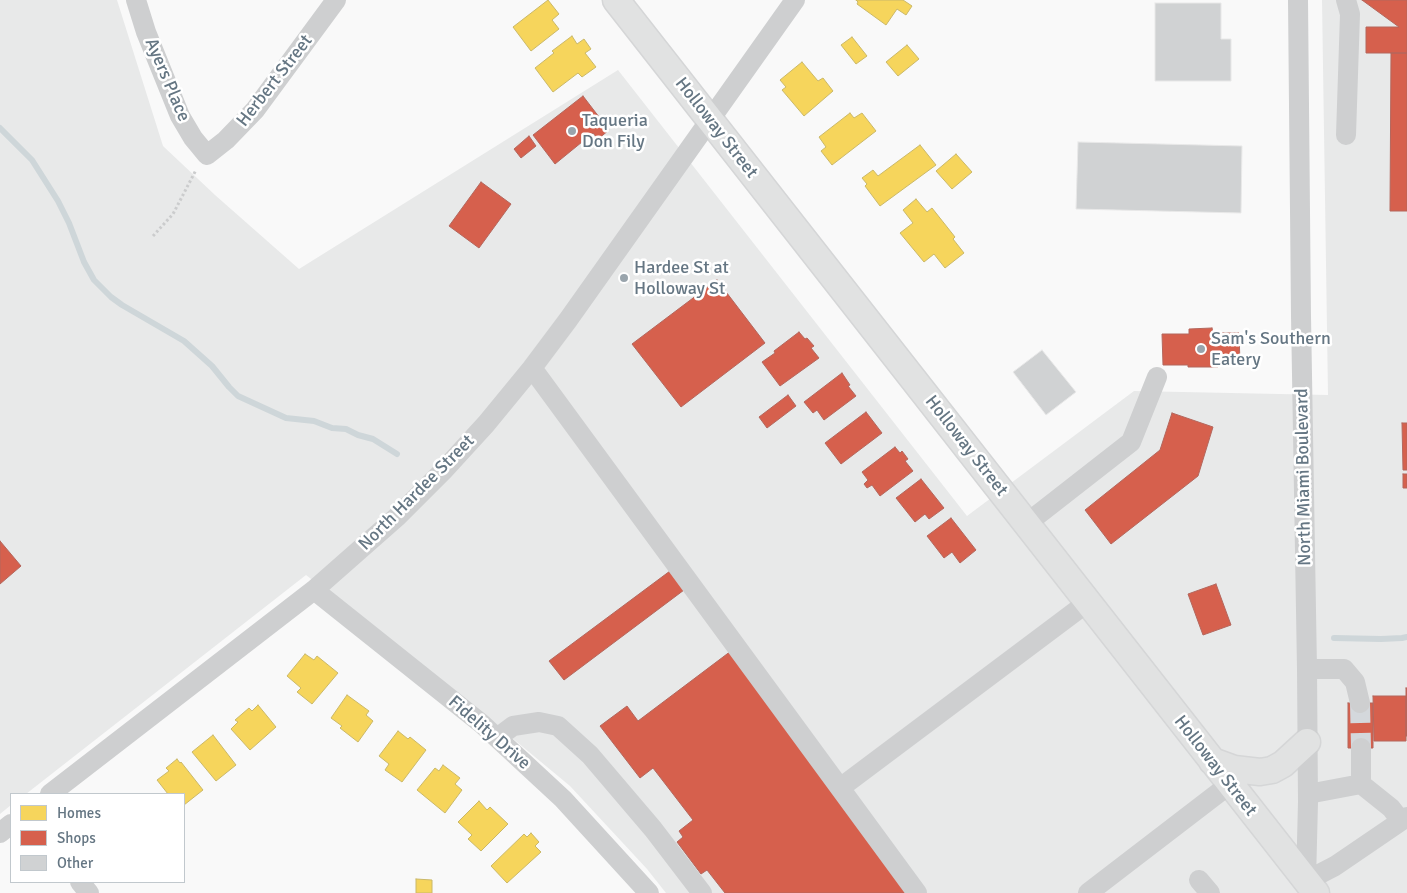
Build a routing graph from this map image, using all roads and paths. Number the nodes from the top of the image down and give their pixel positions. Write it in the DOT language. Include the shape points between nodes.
graph roads {
  1 [pos="136,0"];
  2 [pos="336,0"];
  3 [pos="616,0"];
  4 [pos="795,0"];
  5 [pos="1298,0"];
  6 [pos="1346,0"];
  7 [pos="710,120"];
  8 [pos="1346,135"];
  9 [pos="206,155"];
  10 [pos="153,236"];
  11 [pos="532,368"];
  12 [pos="1157,378"];
  13 [pos="1026,524"];
  14 [pos="314,590"];
  15 [pos="1088,602"];
  16 [pos="1307,669"];
  17 [pos="1360,703"];
  18 [pos="497,738"];
  19 [pos="1307,742"];
  20 [pos="1361,748"];
  21 [pos="1212,761"];
  22 [pos="1230,784"];
  23 [pos="1361,784"];
  24 [pos="840,788"];
  25 [pos="51,793"];
  26 [pos="1308,794"];
  27 [pos="1404,819"];
  28 [pos="10,825"];
  29 [pos="0,833"];
  30 [pos="81,883"];
  31 [pos="1310,889"];
  32 [pos="89,893"];
  33 [pos="649,893"];
  34 [pos="702,893"];
  35 [pos="917,893"];
  36 [pos="1088,893"];
  1 -- 9 [label="street, Ayers Place" via="180,116"];
  2 -- 9 [label="street, Herbert Street" via="256,110"];
  3 -- 7 [label="main road, Holloway Street"];
  4 -- 7 [label="street, North Hardee Street"];
  5 -- 16 [label="street, North Miami Boulevard"];
  6 -- 8 [label="street" via="1350,14"];
  7 -- 11 [label="street, North Hardee Street"];
  7 -- 13 [label="main road, Holloway Street"];
  9 -- 10 [label="path" via="172,214"];
  11 -- 14 [label="street, North Hardee Street" via="444,471 392,522"];
  11 -- 24 [label="street"];
  12 -- 13 [label="street" via="1131,442"];
  13 -- 15 [label="main road, Holloway Street"];
  14 -- 18 [label="street, Fidelity Drive"];
  14 -- 25 [label="street, North Hardee Street"];
  15 -- 21 [label="main road, Holloway Street"];
  15 -- 24 [label="street"];
  16 -- 17 [label="street" via="1344,669 1355,682"];
  16 -- 19 [label="street, North Miami Boulevard"];
  18 -- 33 [label="street, Fidelity Drive" via="562,799"];
  18 -- 34 [label="street" via="513,726 539,722 558,726 590,755"];
  19 -- 21 [label="main road" via="1283,764 1266,771 1234,769"];
  19 -- 26 [label="street, North Miami Boulevard"];
  20 -- 23 [label="street"];
  21 -- 22 [label="main road, Holloway Street"];
  22 -- 31 [label="main road, Holloway Street"];
  22 -- 36 [label="street"];
  23 -- 26 [label="street"];
  23 -- 27 [label="street"];
  24 -- 35 [label="street"];
  26 -- 31 [label="street, North Miami Boulevard"];
  27 -- 31 [label="street" via="1335,866"];
  28 -- 29 [label="street"];
  30 -- 32 [label="street"];
}
